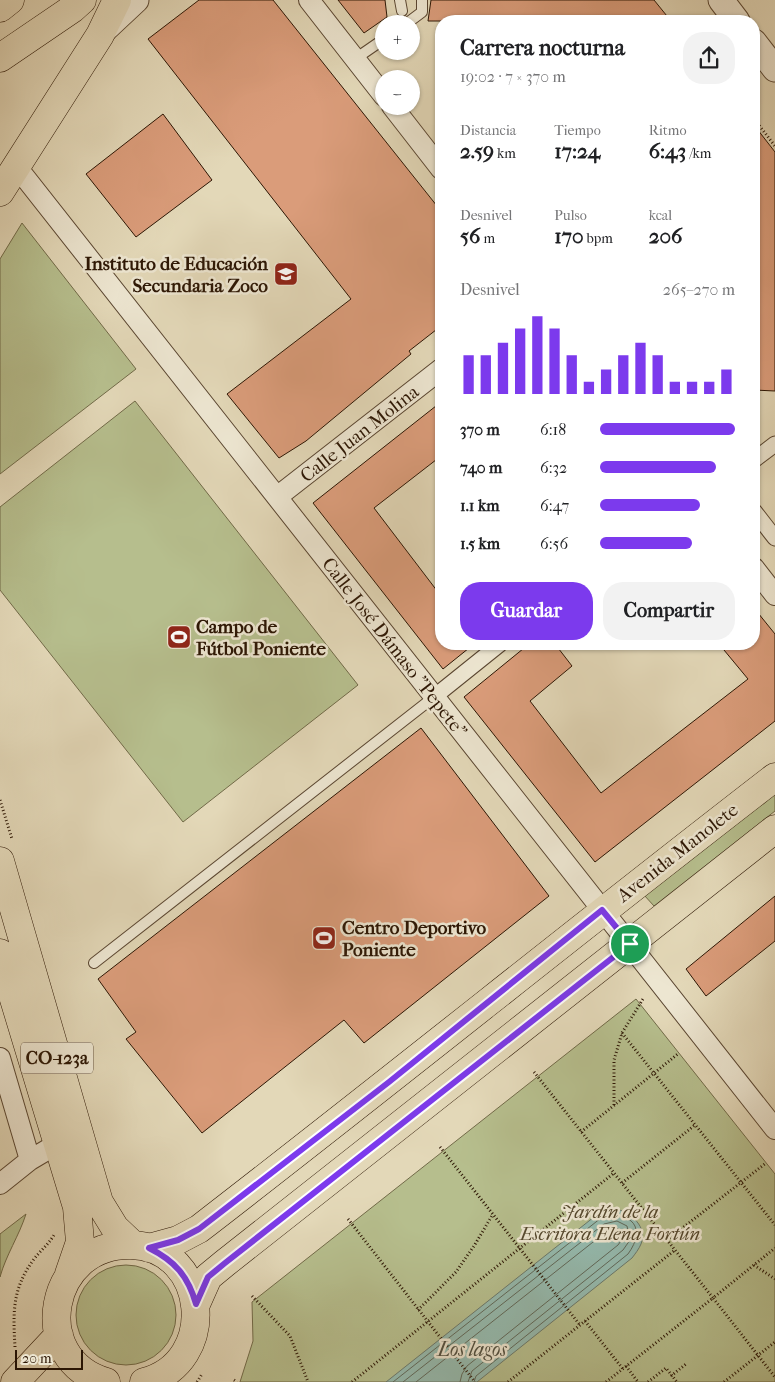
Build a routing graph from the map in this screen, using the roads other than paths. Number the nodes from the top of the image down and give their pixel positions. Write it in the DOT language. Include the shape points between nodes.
graph roads {
  1 [pos="10,0"];
  2 [pos="117,0"];
  3 [pos="136,0"];
  4 [pos="309,0"];
  5 [pos="400,0"];
  6 [pos="422,0"];
  7 [pos="721,0"];
  8 [pos="81,3"];
  9 [pos="0,8"];
  10 [pos="402,11"];
  11 [pos="418,15"];
  12 [pos="733,15"];
  13 [pos="100,34"];
  14 [pos="375,45"];
  15 [pos="760,50"];
  16 [pos="0,58"];
  17 [pos="355,59"];
  18 [pos="775,69"];
  19 [pos="375,85"];
  20 [pos="399,115"];
  21 [pos="435,161"];
  22 [pos="16,166"];
  23 [pos="0,192"];
  24 [pos="435,374"];
  25 [pos="775,444"];
  26 [pos="760,455"];
  27 [pos="277,497"];
  28 [pos="760,519"];
  29 [pos="775,538"];
  30 [pos="760,576"];
  31 [pos="775,595"];
  32 [pos="493,650"];
  33 [pos="434,697"];
  34 [pos="775,777"];
  35 [pos="775,829"];
  36 [pos="0,862"];
  37 [pos="602,910"];
  38 [pos="630,944"];
  39 [pos="0,953"];
  40 [pos="94,963"];
  41 [pos="0,1058"];
  42 [pos="775,1129"];
  43 [pos="56,1144"];
  44 [pos="30,1160"];
  45 [pos="0,1184"];
  46 [pos="141,1247"];
  47 [pos="69,1274"];
  48 [pos="196,1304"];
  49 [pos="59,1335"];
  50 [pos="183,1356"];
  51 [pos="97,1381"];
  52 [pos="15,1382"];
  53 [pos="144,1382"];
  54 [pos="175,1382"];
  1 -- 9 [label="main road"];
  2 -- 13 [label="main road"];
  3 -- 13 [label="street"];
  4 -- 17 [label="street"];
  5 -- 10 [label="lane"];
  6 -- 11 [label="lane" via="422,12"];
  7 -- 12 [label="street"];
  8 -- 16 [label="main road"];
  13 -- 22 [label="main road"];
  14 -- 17 [label="lane"];
  15 -- 18 [label="street"];
  17 -- 19 [label="street"];
  20 -- 21 [label="street"];
  22 -- 23 [label="main road"];
  22 -- 27 [label="street, Calle José Dámaso \"Pepete\""];
  24 -- 27 [label="street, Calle Juan Molina"];
  25 -- 26 [label="street"];
  27 -- 33 [label="street, Calle José Dámaso \"Pepete\""];
  28 -- 29 [label="street"];
  30 -- 31 [label="street"];
  32 -- 33 [label="street"];
  33 -- 37 [label="street, Calle José Dámaso \"Pepete\""];
  33 -- 40 [label="lane"];
  34 -- 37 [label="main road, Avenida Manolete"];
  35 -- 38 [label="main road"];
  36 -- 46 [label="main road, CO-123a" via="99,1202 115,1228"];
  37 -- 38 [label="street, Calle José Dámaso \"Pepete\""];
  37 -- 46 [label="main road, Avenida Manolete" via="389,1082 199,1229 178,1240"];
  38 -- 42 [label="street, Calle José Dámaso \"Pepete\""];
  38 -- 48 [label="main road" via="208,1277"];
  39 -- 43 [label="main road, CO-123a"];
  41 -- 44 [label="street"];
  43 -- 44 [label="street"];
  43 -- 47 [label="main road, CO-123a" via="79,1218 80,1242"];
  44 -- 45 [label="street"];
  46 -- 47 [label="main road, Avenida Manolete" via="115,1246 97,1251"];
  46 -- 48 [label="main road" via="166,1257 180,1270"];
  47 -- 49 [label="main road" via="58,1300"];
  48 -- 50 [label="main road" via="192,1340"];
  49 -- 51 [label="main road" via="66,1351"];
  49 -- 52 [label="main road"];
  50 -- 53 [label="main road" via="170,1370"];
  50 -- 54 [label="main road"];
}
